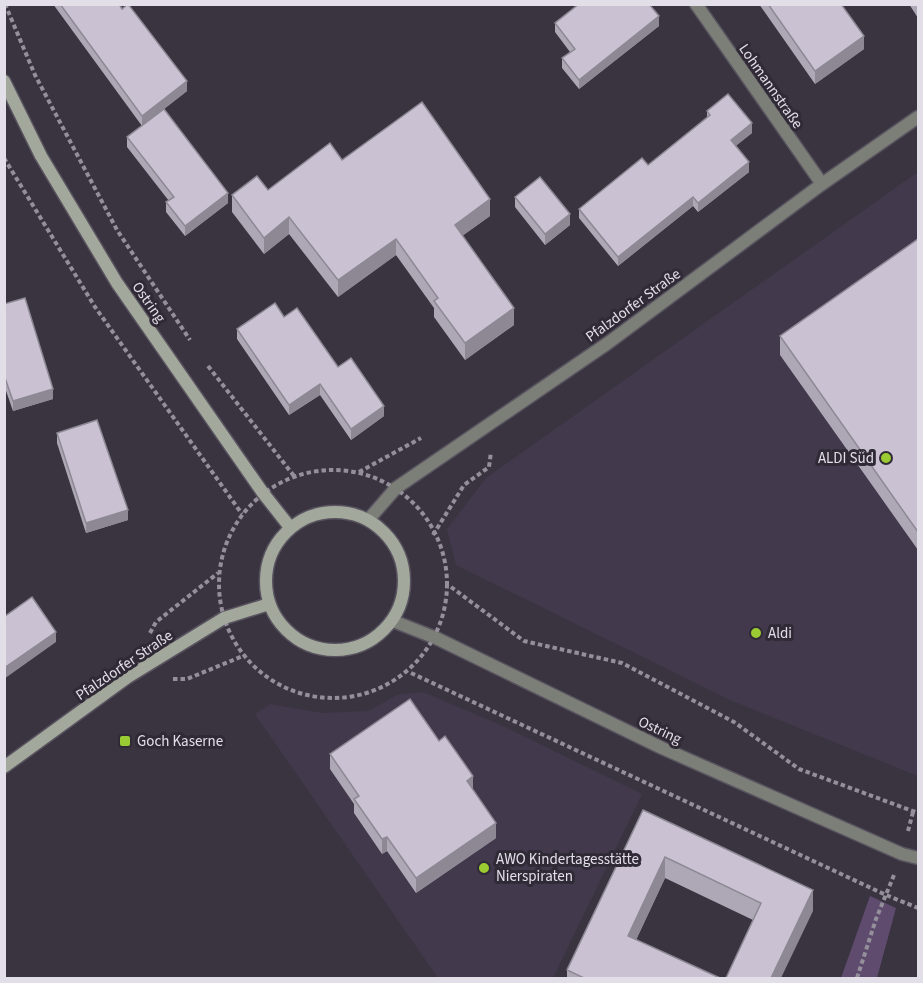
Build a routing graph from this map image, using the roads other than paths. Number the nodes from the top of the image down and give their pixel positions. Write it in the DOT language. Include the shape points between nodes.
graph roads {
  1 [pos="696,4"];
  2 [pos="4,81"];
  3 [pos="918,117"];
  4 [pos="822,184"];
  5 [pos="369,519"];
  6 [pos="289,526"];
  7 [pos="269,604"];
  8 [pos="393,621"];
  9 [pos="4,767"];
  10 [pos="918,858"];
  1 -- 4 [label="street, Lohmannstraße"];
  2 -- 6 [label="street, Ostring" via="42,156 117,283"];
  3 -- 4 [label="street, Pfalzdorfer Straße"];
  4 -- 5 [label="street, Pfalzdorfer Straße" via="608,342 396,488"];
  5 -- 6 [label="street" via="342,511 314,514"];
  5 -- 8 [label="street" via="397,546 406,584"];
  6 -- 7 [label="street" via="270,554 265,579"];
  7 -- 8 [label="street" via="289,633 315,648 344,651 372,640"];
  7 -- 9 [label="street, Pfalzdorfer Straße" via="224,618 128,677"];
  8 -- 10 [label="street, Ostring" via="662,748"];
}
